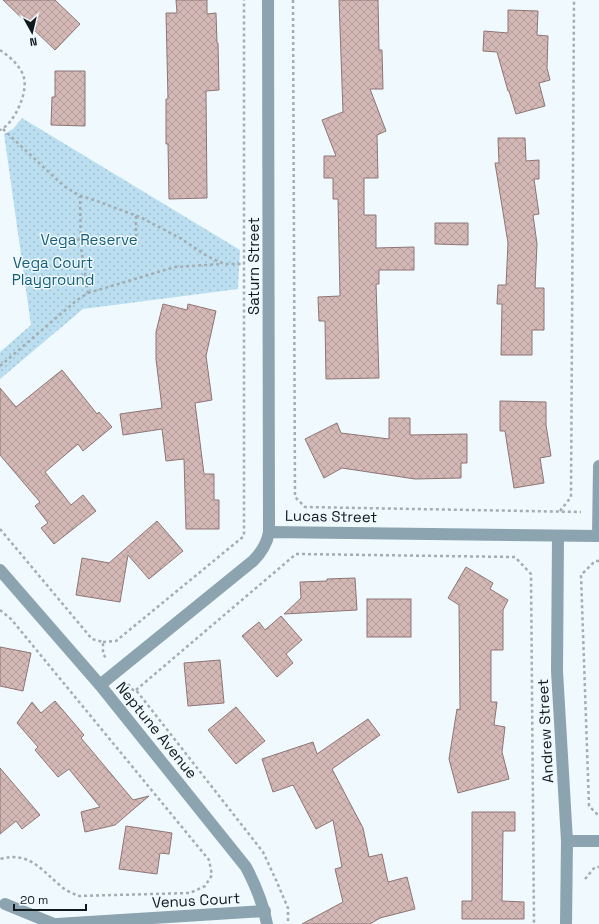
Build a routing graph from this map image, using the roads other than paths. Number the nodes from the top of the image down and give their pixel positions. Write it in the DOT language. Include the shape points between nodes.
graph roads {
  1 [pos="268,0"];
  2 [pos="599,466"];
  3 [pos="599,512"];
  4 [pos="269,532"];
  5 [pos="558,536"];
  6 [pos="599,536"];
  7 [pos="0,570"];
  8 [pos="100,685"];
  9 [pos="566,841"];
  10 [pos="599,841"];
  11 [pos="5,904"];
  12 [pos="265,911"];
  13 [pos="55,924"];
  14 [pos="267,924"];
  15 [pos="566,924"];
  1 -- 4 [label="street, Saturn Street"];
  2 -- 3 [label="street"];
  3 -- 6 [label="street"];
  4 -- 5 [label="street, Lucas Street"];
  4 -- 8 [label="street, Lucas Street" via="262,551 253,561"];
  5 -- 6 [label="street, Lucas Street"];
  5 -- 9 [label="street, Andrew Street" via="558,678"];
  7 -- 8 [label="street, Neptune Avenue"];
  8 -- 12 [label="street, Neptune Avenue" via="246,868"];
  9 -- 10 [label="street"];
  9 -- 15 [label="street, Andrew Street"];
  11 -- 13 [label="street, Venus Court"];
  12 -- 13 [label="street, Venus Court"];
  12 -- 14 [label="street, Neptune Avenue"];
}
